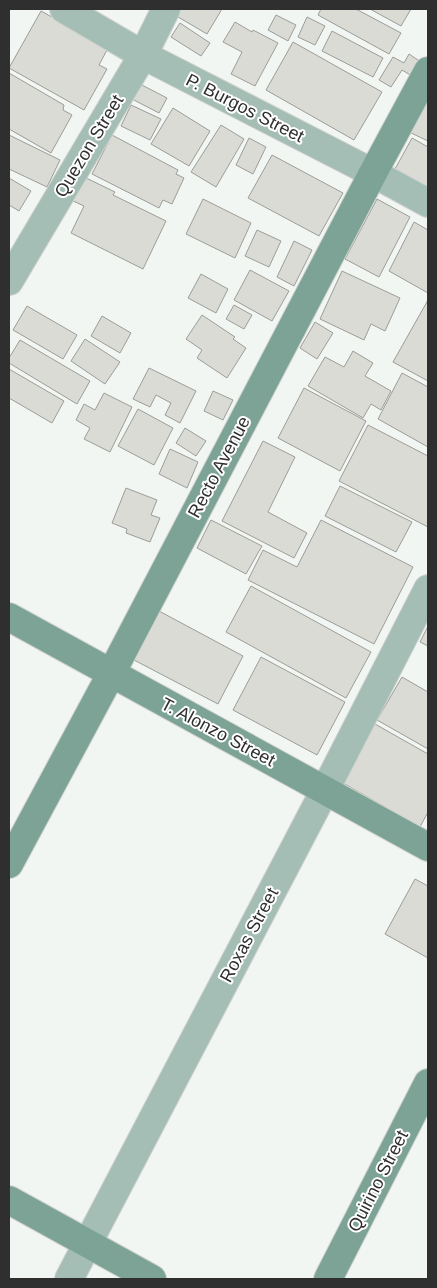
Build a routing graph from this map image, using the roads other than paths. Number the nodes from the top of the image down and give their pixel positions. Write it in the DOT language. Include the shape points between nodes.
graph roads {
  1 [pos="64,9"];
  2 [pos="166,9"];
  3 [pos="143,55"];
  4 [pos="428,71"];
  5 [pos="373,173"];
  6 [pos="428,203"];
  7 [pos="9,281"];
  8 [pos="428,589"];
  9 [pos="9,616"];
  10 [pos="111,674"];
  11 [pos="325,790"];
  12 [pos="428,846"];
  13 [pos="9,864"];
  14 [pos="428,1083"];
  15 [pos="9,1200"];
  16 [pos="88,1244"];
  17 [pos="69,1279"];
  18 [pos="152,1279"];
  19 [pos="328,1279"];
  1 -- 3 [label="street, P. Burgos Street"];
  2 -- 3 [label="street, Quezon Street"];
  3 -- 5 [label="street, P. Burgos Street"];
  3 -- 7 [label="street, Quezon Street"];
  4 -- 5 [label="street, Recto Avenue"];
  5 -- 6 [label="street, P. Burgos Street"];
  5 -- 10 [label="street, Recto Avenue"];
  8 -- 11 [label="street, Roxas Street"];
  9 -- 10 [label="street, T. Alonzo Street"];
  10 -- 11 [label="street, T. Alonzo Street"];
  10 -- 13 [label="street, Recto Avenue"];
  11 -- 12 [label="street, T. Alonzo Street"];
  11 -- 16 [label="street, Roxas Street"];
  14 -- 19 [label="street, Quirino Street"];
  15 -- 16 [label="street"];
  16 -- 17 [label="street, Roxas Street"];
  16 -- 18 [label="street"];
}
